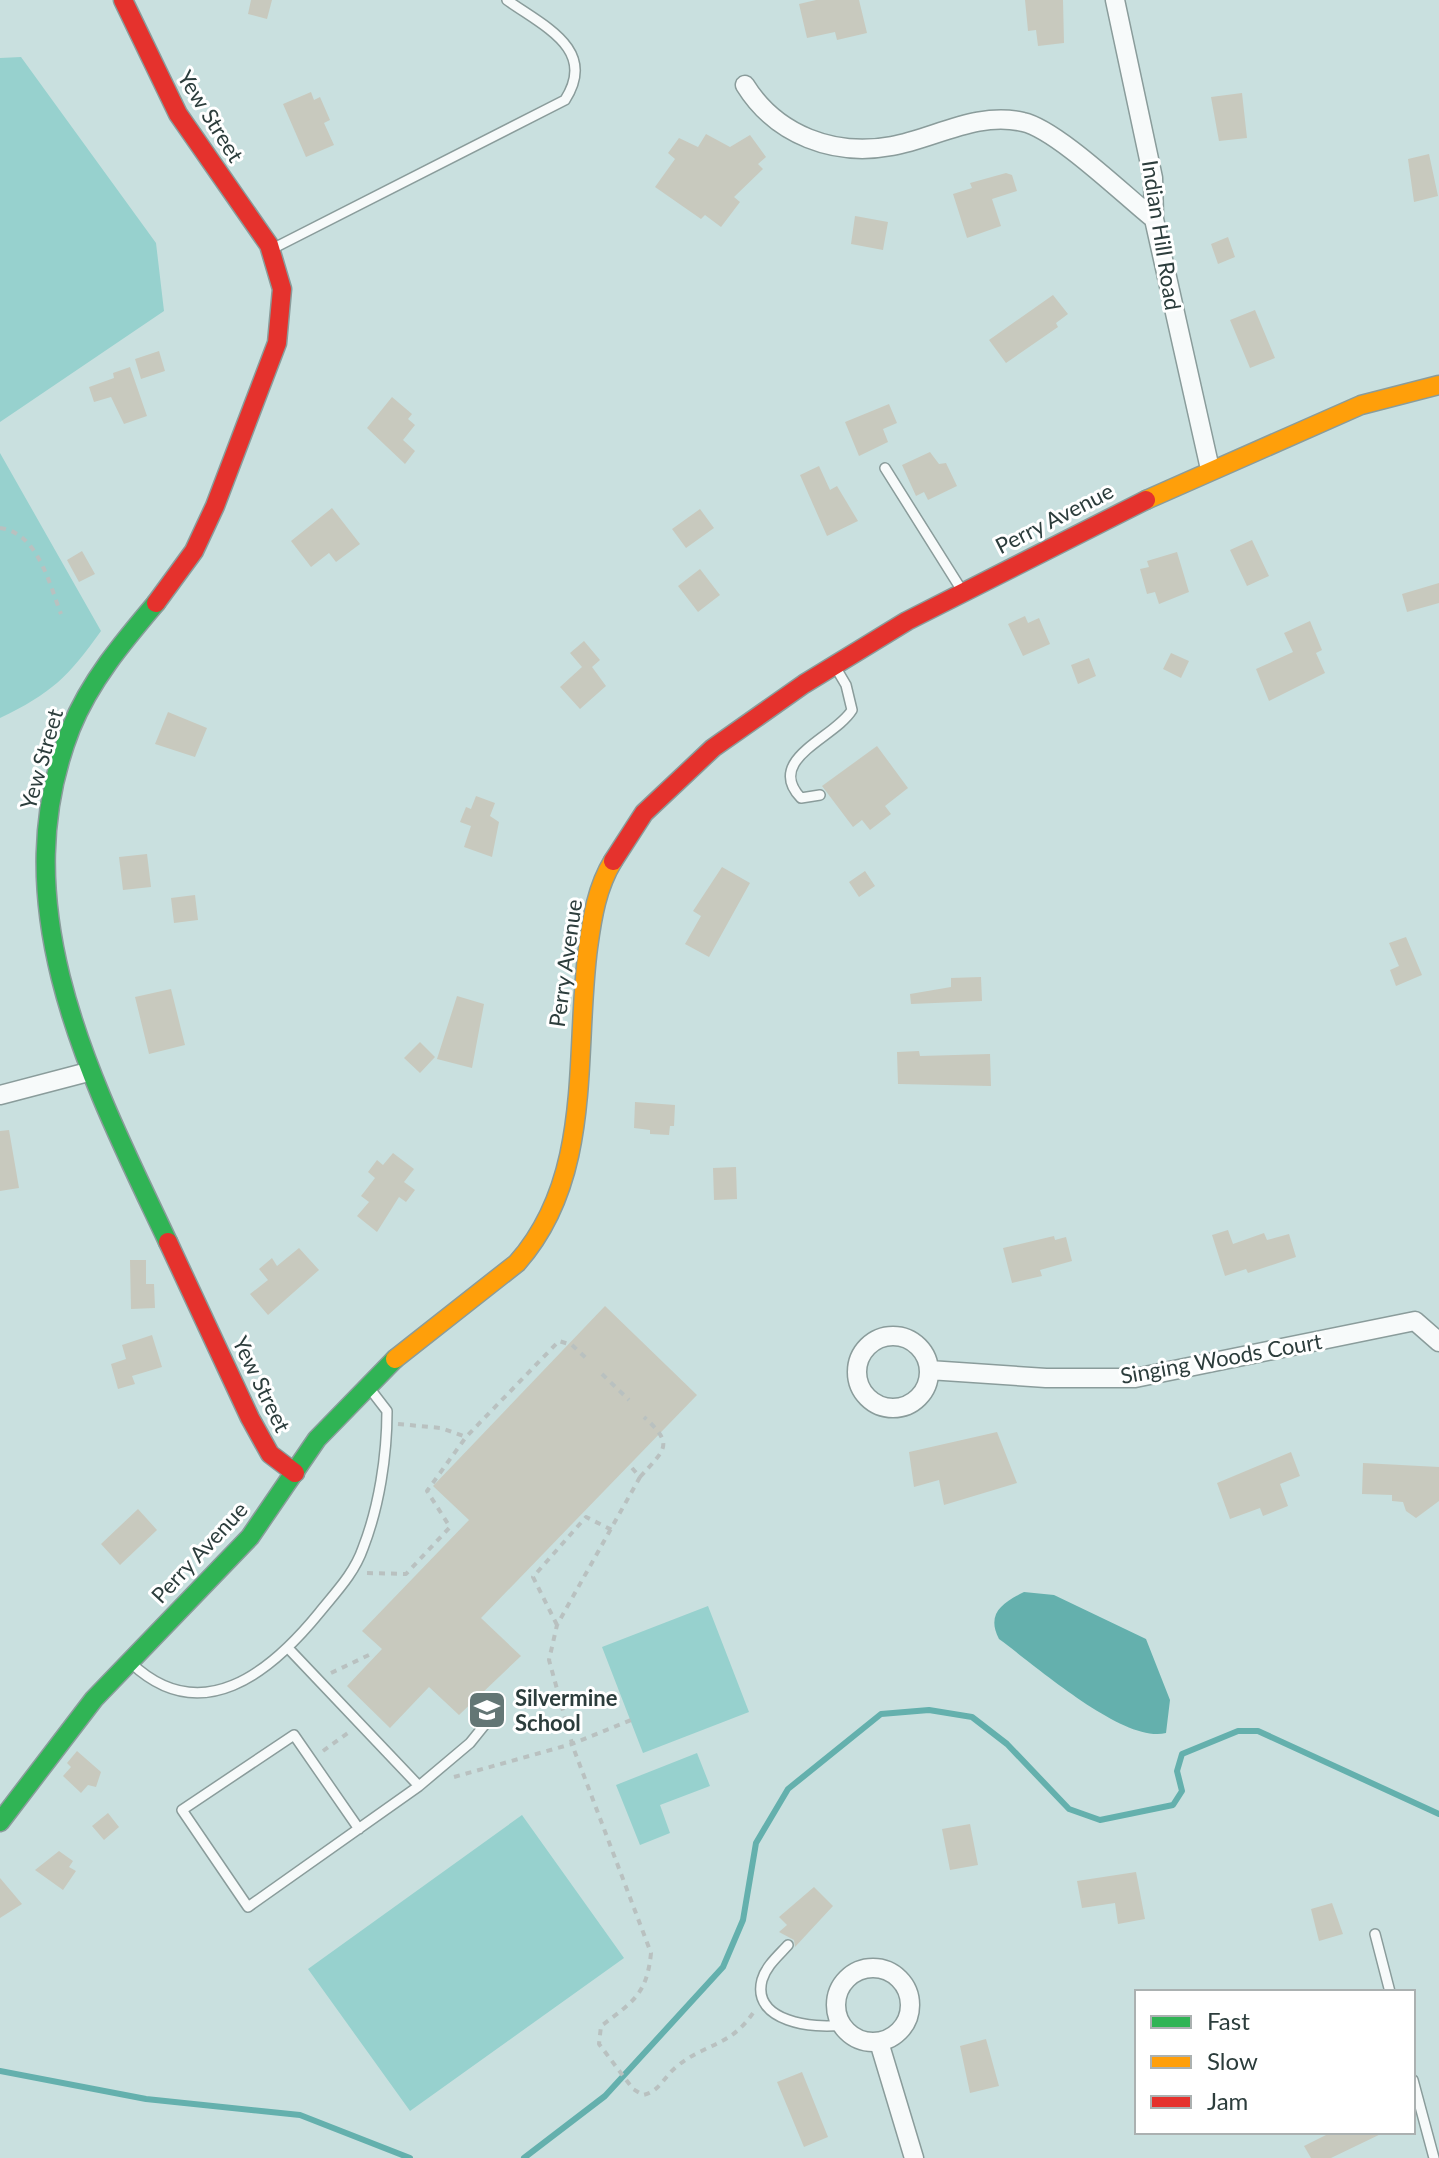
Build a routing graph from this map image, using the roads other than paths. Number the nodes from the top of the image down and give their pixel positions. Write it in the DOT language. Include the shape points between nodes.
graph roads {
  1 [pos="123,0"];
  2 [pos="507,0"];
  3 [pos="1115,0"];
  4 [pos="745,85"];
  5 [pos="1154,219"];
  6 [pos="271,250"];
  7 [pos="1439,385"];
  8 [pos="885,468"];
  9 [pos="1210,469"];
  10 [pos="962,592"];
  11 [pos="835,666"];
  12 [pos="820,795"];
  13 [pos="88,1072"];
  14 [pos="0,1095"];
  15 [pos="1439,1342"];
  16 [pos="929,1370"];
  17 [pos="367,1384"];
  18 [pos="295,1473"];
  19 [pos="288,1648"];
  20 [pos="129,1661"];
  21 [pos="495,1712"];
  22 [pos="419,1786"];
  23 [pos="0,1822"];
  24 [pos="359,1829"];
  25 [pos="1375,1934"];
  26 [pos="788,1945"];
  27 [pos="1389,1990"];
  28 [pos="841,2025"];
  29 [pos="879,2042"];
  30 [pos="1415,2087"];
  31 [pos="914,2158"];
  32 [pos="1434,2158"];
  1 -- 6 [label="street, Yew Street" via="174,107"];
  2 -- 6 [label="lane" via="563,41 576,59 577,82 565,100"];
  3 -- 5 [label="street, Indian Hill Road" via="1153,178"];
  4 -- 5 [label="street" via="760,109 816,143 891,146 992,119 1024,122 1048,134"];
  5 -- 9 [label="street, Indian Hill Road"];
  6 -- 13 [label="street, Yew Street" via="282,288 281,329 209,522 188,560 87,695 51,803 44,862 48,929 67,1012"];
  7 -- 9 [label="street, Perry Avenue" via="1386,396"];
  8 -- 10 [label="lane"];
  9 -- 10 [label="street, Perry Avenue"];
  10 -- 11 [label="street, Perry Avenue"];
  11 -- 12 [label="lane" via="852,710 789,770 789,782 801,798"];
  11 -- 17 [label="street, Perry Avenue" via="686,771 622,841 602,881 587,941 571,1154 555,1209 511,1269"];
  13 -- 14 [label="street"];
  13 -- 18 [label="street, Yew Street" via="250,1418 270,1454"];
  15 -- 16 [label="street, Singing Woods Court" via="1415,1321 1135,1378"];
  16 -- 16 [label="street" via="919,1346 896,1335 882,1336 861,1353 857,1379 871,1402 897,1408 921,1395"];
  17 -- 18 [label="street, Perry Avenue"];
  17 -- 19 [label="lane" via="384,1403 387,1425 372,1520 352,1572"];
  18 -- 20 [label="street, Perry Avenue" via="252,1535"];
  19 -- 20 [label="lane" via="245,1679 205,1694 167,1688"];
  19 -- 22 [label="lane"];
  20 -- 23 [label="street, Perry Avenue" via="60,1740"];
  21 -- 22 [label="lane" via="470,1743"];
  22 -- 24 [label="lane"];
  24 -- 24 [label="lane" via="294,1735 182,1810 248,1907"];
  25 -- 27 [label="lane"];
  26 -- 28 [label="lane" via="767,1968 764,1998 781,2017 796,2024"];
  28 -- 29 [label="street" via="858,2039"];
  28 -- 29 [label="street" via="836,2001 847,1979 869,1968 893,1974 908,1994 908,2019 892,2037"];
  29 -- 31 [label="street"];
  30 -- 32 [label="lane"];
}
